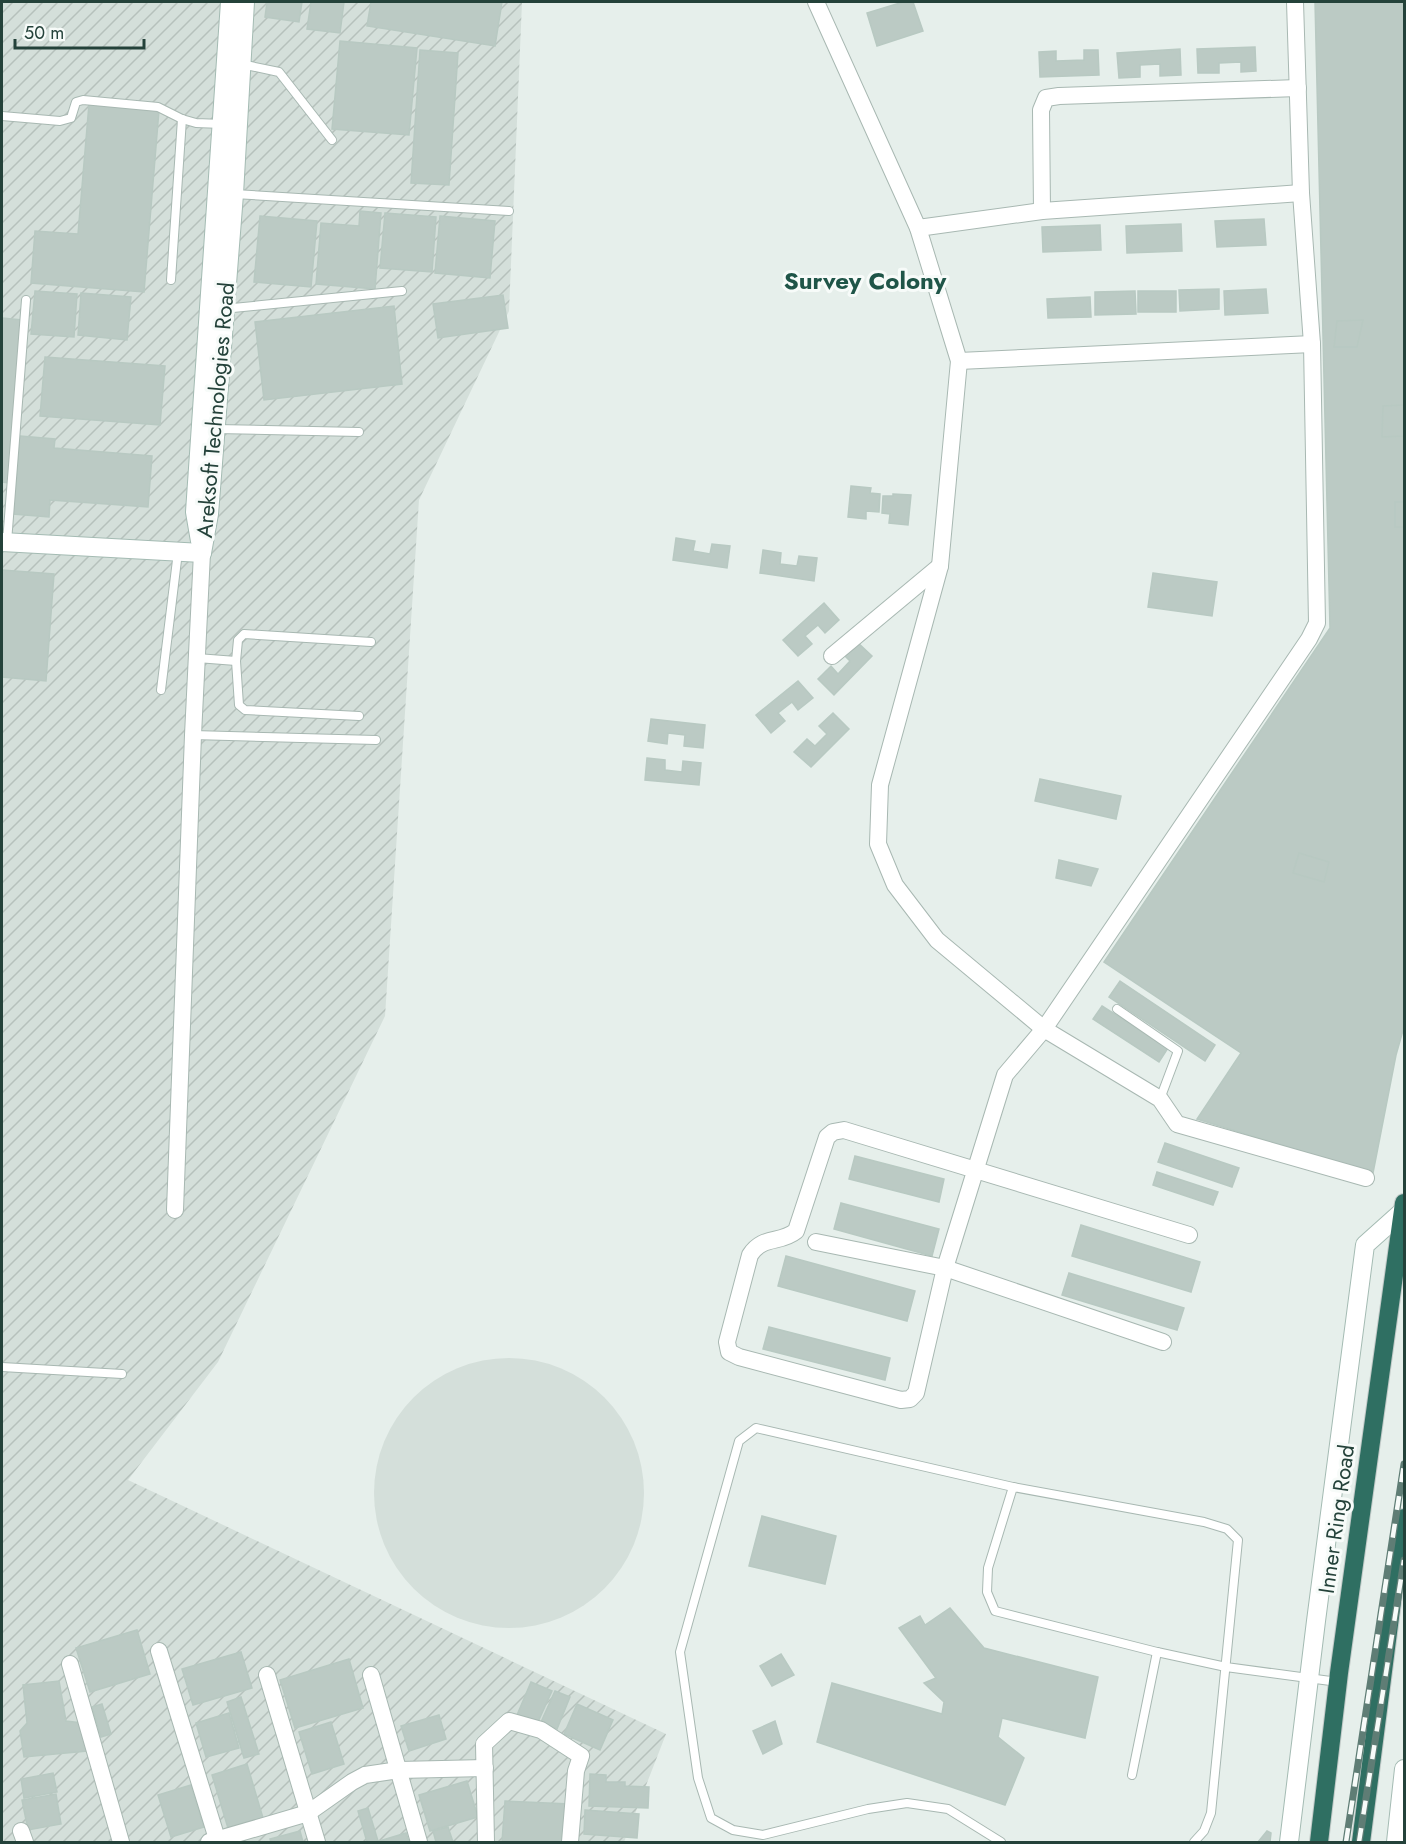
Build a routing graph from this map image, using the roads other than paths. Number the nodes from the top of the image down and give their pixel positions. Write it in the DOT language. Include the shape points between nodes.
graph roads {
  1 [pos="230,2"];
  2 [pos="245,2"];
  3 [pos="816,2"];
  4 [pos="1295,2"];
  5 [pos="233,64"];
  6 [pos="1298,88"];
  7 [pos="2,116"];
  8 [pos="182,119"];
  9 [pos="230,124"];
  10 [pos="332,140"];
  11 [pos="1301,193"];
  12 [pos="234,194"];
  13 [pos="509,211"];
  14 [pos="1042,211"];
  15 [pos="918,228"];
  16 [pos="171,279"];
  17 [pos="402,291"];
  18 [pos="26,300"];
  19 [pos="217,309"];
  20 [pos="1312,344"];
  21 [pos="959,361"];
  22 [pos="215,429"];
  23 [pos="359,432"];
  24 [pos="4,542"];
  25 [pos="178,552"];
  26 [pos="202,553"];
  27 [pos="940,566"];
  28 [pos="371,642"];
  29 [pos="832,656"];
  30 [pos="196,658"];
  31 [pos="236,661"];
  32 [pos="161,690"];
  33 [pos="358,716"];
  34 [pos="193,735"];
  35 [pos="376,740"];
  36 [pos="1117,1009"];
  37 [pos="1044,1029"];
  38 [pos="1160,1099"];
  39 [pos="975,1169"];
  40 [pos="1366,1178"];
  41 [pos="1404,1207"];
  42 [pos="175,1210"];
  43 [pos="1189,1235"];
  44 [pos="816,1242"];
  45 [pos="945,1268"];
  46 [pos="1163,1342"];
  47 [pos="2,1367"];
  48 [pos="122,1374"];
  49 [pos="1013,1487"];
  50 [pos="1404,1518"];
  51 [pos="1402,1548"];
  52 [pos="159,1650"];
  53 [pos="1157,1652"];
  54 [pos="70,1664"];
  55 [pos="1226,1667"];
  56 [pos="267,1675"];
  57 [pos="371,1675"];
  58 [pos="1309,1677"];
  59 [pos="1338,1682"];
  60 [pos="485,1768"];
  61 [pos="1404,1769"];
  62 [pos="399,1770"];
  63 [pos="1131,1775"];
  64 [pos="308,1813"];
  65 [pos="121,1842"];
  66 [pos="215,1842"];
  67 [pos="317,1842"];
  68 [pos="418,1842"];
  69 [pos="486,1842"];
  70 [pos="570,1842"];
  71 [pos="1001,1842"];
  72 [pos="1194,1842"];
  73 [pos="1289,1842"];
  74 [pos="1319,1842"];
  75 [pos="1361,1842"];
  76 [pos="1396,1842"];
  1 -- 5 [label="street, Areksoft Technologies Road"];
  2 -- 5 [label="street, Areksoft Technologies Road"];
  3 -- 15 [label="street"];
  4 -- 6 [label="street"];
  5 -- 9 [label="street, Areksoft Technologies Road"];
  5 -- 10 [label="lane" via="279,72"];
  6 -- 11 [label="street"];
  6 -- 14 [label="street" via="1046,98 1041,110"];
  7 -- 8 [label="lane" via="60,121 71,118 76,102 83,100 158,107"];
  8 -- 9 [label="lane"];
  8 -- 16 [label="lane"];
  9 -- 12 [label="street, Areksoft Technologies Road"];
  9 -- 19 [label="street, Areksoft Technologies Road"];
  11 -- 14 [label="street"];
  11 -- 20 [label="street"];
  12 -- 13 [label="lane"];
  12 -- 19 [label="street, Areksoft Technologies Road"];
  14 -- 15 [label="street"];
  15 -- 21 [label="street"];
  17 -- 19 [label="lane"];
  18 -- 24 [label="lane"];
  19 -- 22 [label="street, Areksoft Technologies Road"];
  19 -- 26 [label="street, Areksoft Technologies Road" via="195,512"];
  20 -- 21 [label="street"];
  20 -- 37 [label="street" via="1317,623"];
  21 -- 27 [label="street"];
  22 -- 23 [label="lane"];
  22 -- 26 [label="street, Areksoft Technologies Road"];
  24 -- 25 [label="street"];
  25 -- 26 [label="street"];
  25 -- 32 [label="lane"];
  26 -- 30 [label="street"];
  27 -- 29 [label="street"];
  27 -- 37 [label="street" via="880,785 878,844 895,885 937,940"];
  28 -- 31 [label="lane" via="244,634 238,640"];
  30 -- 31 [label="lane"];
  30 -- 34 [label="street"];
  31 -- 33 [label="lane" via="238,705 245,710"];
  34 -- 35 [label="lane"];
  34 -- 42 [label="street"];
  36 -- 38 [label="lane" via="1178,1051"];
  37 -- 38 [label="street"];
  37 -- 39 [label="street" via="1005,1075"];
  38 -- 40 [label="street" via="1177,1124"];
  39 -- 43 [label="street"];
  39 -- 45 [label="street"];
  39 -- 45 [label="street" via="844,1130 833,1132 827,1137 796,1231 764,1242 750,1255 727,1342 729,1352 901,1400 910,1399 916,1393"];
  41 -- 58 [label="street" via="1365,1245"];
  41 -- 59 [label="highway, Inner Ring Road"];
  44 -- 45 [label="street"];
  45 -- 46 [label="street"];
  47 -- 48 [label="lane"];
  49 -- 53 [label="lane" via="988,1568 987,1592 995,1611"];
  49 -- 55 [label="lane" via="1227,1528 1238,1540"];
  49 -- 71 [label="lane" via="756,1428 739,1441 680,1652 698,1778 711,1818 733,1830 763,1835 907,1803 948,1809"];
  50 -- 51 [label="highway"];
  51 -- 75 [label="highway"];
  52 -- 66 [label="street"];
  53 -- 55 [label="lane"];
  53 -- 63 [label="lane"];
  54 -- 65 [label="street"];
  55 -- 58 [label="lane"];
  55 -- 72 [label="lane" via="1211,1813 1204,1831"];
  56 -- 64 [label="street"];
  57 -- 62 [label="street"];
  58 -- 59 [label="lane"];
  58 -- 73 [label="street"];
  59 -- 74 [label="highway, Inner Ring Road"];
  60 -- 62 [label="street"];
  60 -- 69 [label="street"];
  60 -- 70 [label="street" via="484,1744 509,1721 541,1730 581,1756 576,1771"];
  61 -- 76 [label="street"];
  62 -- 64 [label="street" via="365,1775"];
  62 -- 68 [label="street"];
  64 -- 66 [label="street"];
  64 -- 67 [label="street"];
}
